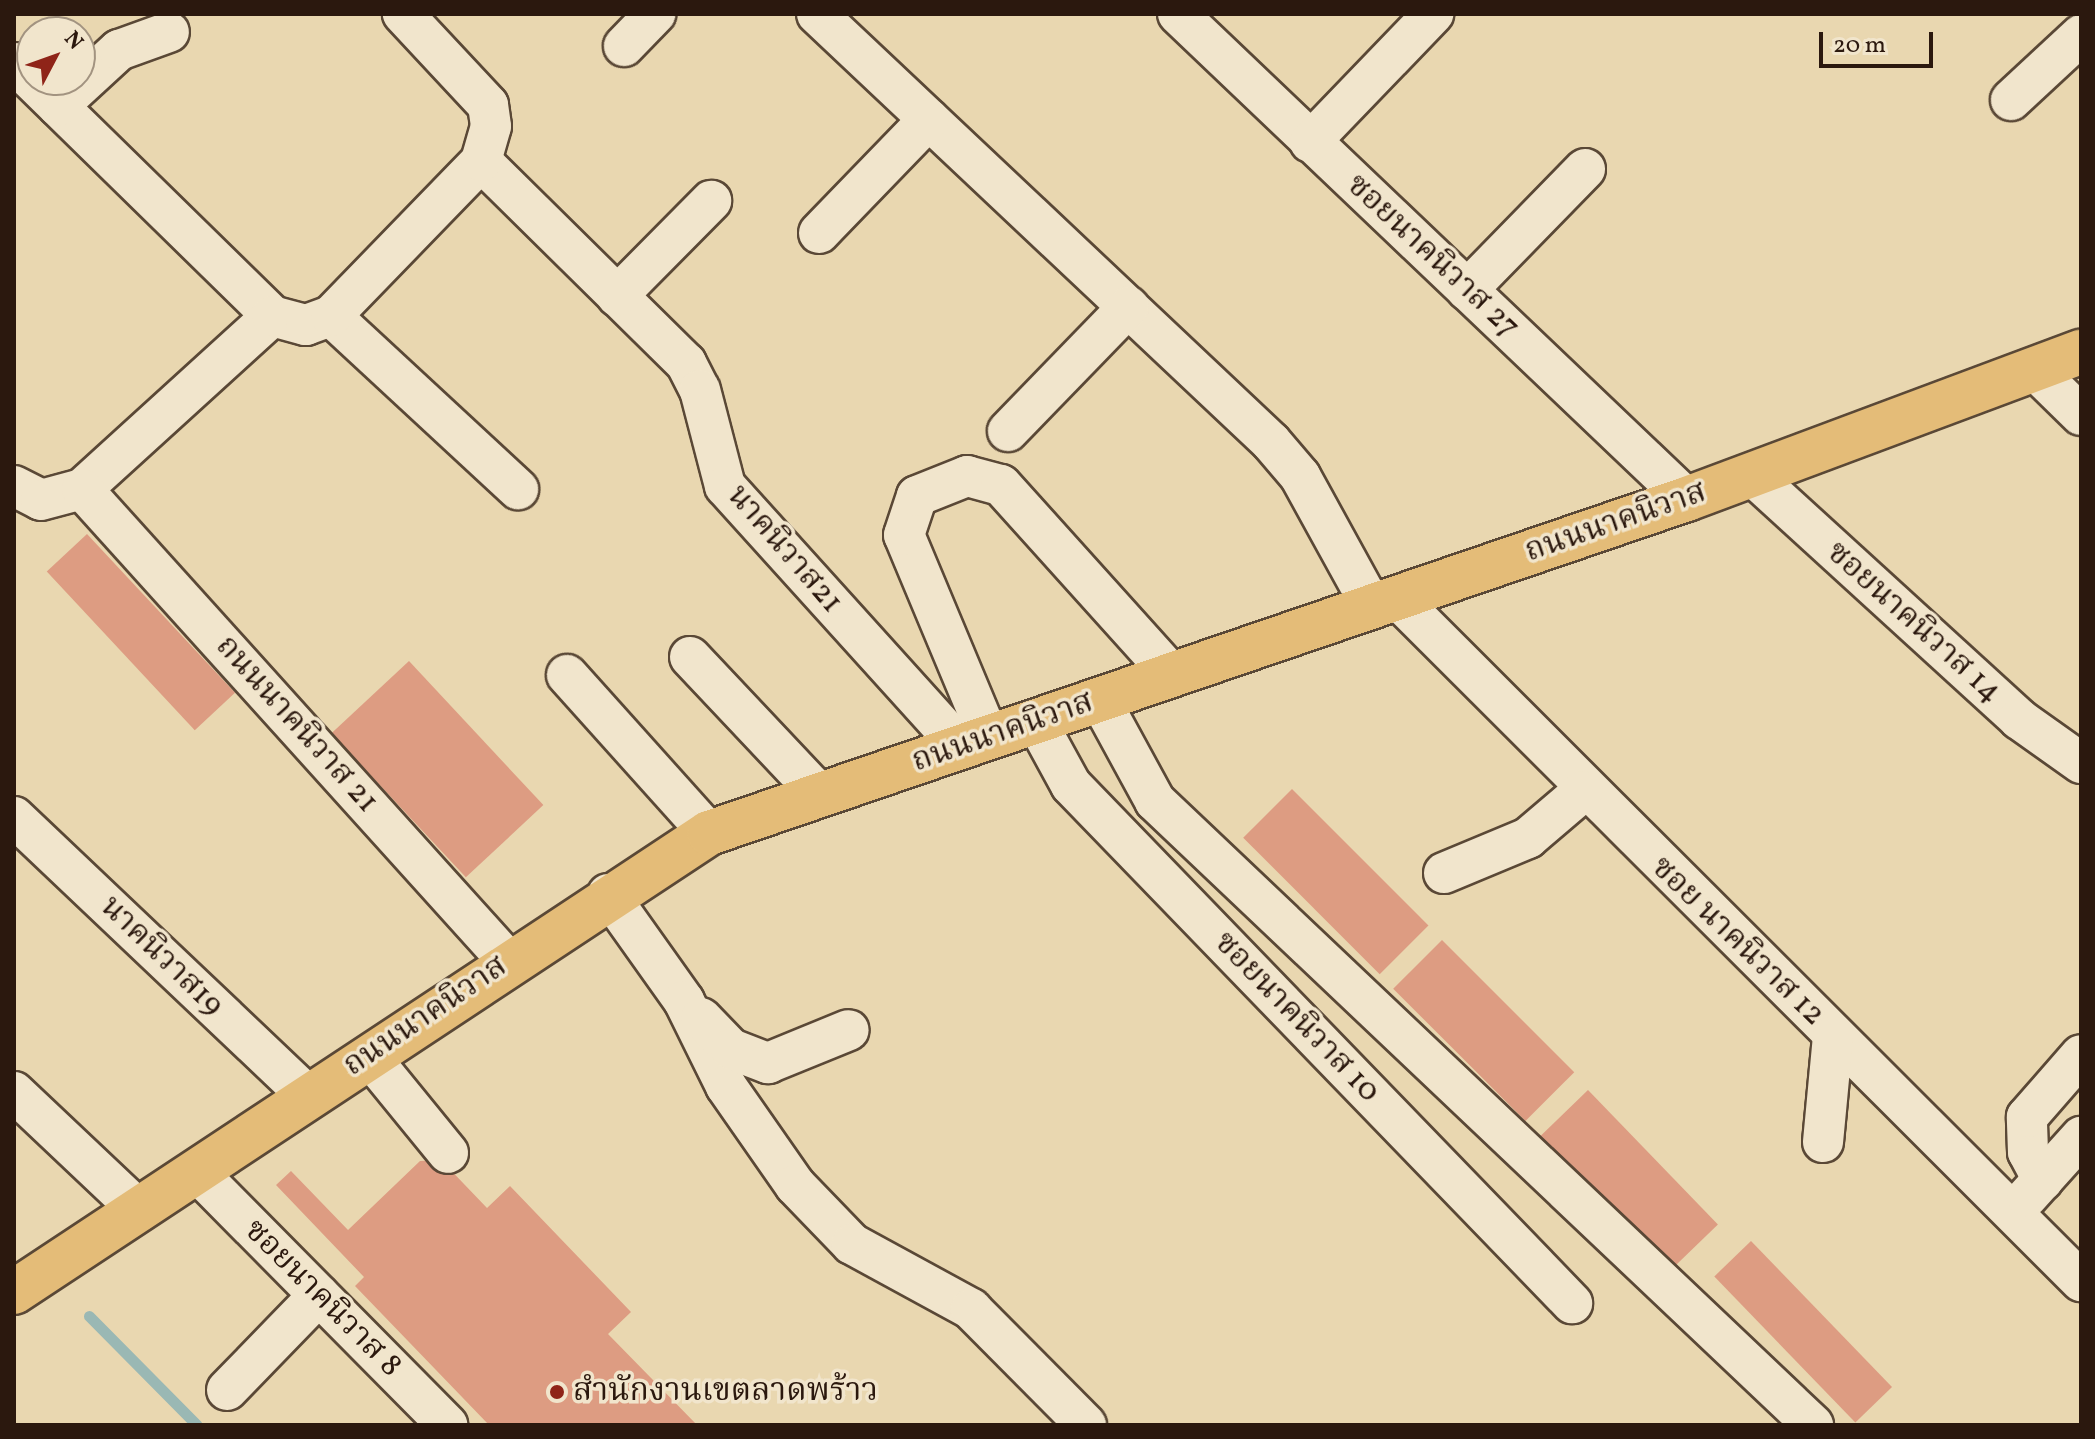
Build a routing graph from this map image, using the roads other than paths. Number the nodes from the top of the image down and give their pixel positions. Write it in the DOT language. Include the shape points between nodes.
graph roads {
  1 [pos="403,14"];
  2 [pos="655,14"];
  3 [pos="817,14"];
  4 [pos="1178,14"];
  5 [pos="1433,14"];
  6 [pos="169,32"];
  7 [pos="2081,35"];
  8 [pos="624,46"];
  9 [pos="14,63"];
  10 [pos="2011,100"];
  11 [pos="58,106"];
  12 [pos="929,119"];
  13 [pos="1310,142"];
  14 [pos="481,161"];
  15 [pos="1585,169"];
  16 [pos="711,201"];
  17 [pos="819,233"];
  18 [pos="1467,290"];
  19 [pos="617,296"];
  20 [pos="1128,307"];
  21 [pos="272,316"];
  22 [pos="331,316"];
  23 [pos="2081,352"];
  24 [pos="2035,370"];
  25 [pos="2081,415"];
  26 [pos="1008,431"];
  27 [pos="1752,475"];
  28 [pos="82,489"];
  29 [pos="518,489"];
  30 [pos="18,490"];
  31 [pos="1687,499"];
  32 [pos="1385,602"];
  33 [pos="690,657"];
  34 [pos="567,675"];
  35 [pos="1172,675"];
  36 [pos="1100,700"];
  37 [pos="1036,721"];
  38 [pos="975,742"];
  39 [pos="2081,763"];
  40 [pos="1583,791"];
  41 [pos="820,795"];
  42 [pos="14,817"];
  43 [pos="709,833"];
  44 [pos="1444,873"];
  45 [pos="608,894"];
  46 [pos="508,961"];
  47 [pos="684,1001"];
  48 [pos="849,1030"];
  49 [pos="1833,1036"];
  50 [pos="2081,1055"];
  51 [pos="369,1056"];
  52 [pos="14,1092"];
  53 [pos="309,1097"];
  54 [pos="2081,1137"];
  55 [pos="1823,1142"];
  56 [pos="448,1153"];
  57 [pos="197,1172"];
  58 [pos="2043,1180"];
  59 [pos="140,1211"];
  60 [pos="2011,1214"];
  61 [pos="2081,1281"];
  62 [pos="14,1292"];
  63 [pos="319,1295"];
  64 [pos="1572,1303"];
  65 [pos="227,1390"];
  66 [pos="447,1425"];
  67 [pos="1086,1425"];
  68 [pos="1813,1425"];
  1 -- 14 [label="street" via="488,105 491,126"];
  2 -- 8 [label="street"];
  3 -- 12 [label="street, ซอย นาคนิวาส 12"];
  4 -- 13 [label="street, ซอยนาคนิวาส 27"];
  5 -- 13 [label="street"];
  6 -- 11 [label="street" via="119,50"];
  7 -- 10 [label="street"];
  9 -- 11 [label="street"];
  11 -- 21 [label="street"];
  12 -- 17 [label="street"];
  12 -- 20 [label="street, ซอย นาคนิวาส 12"];
  13 -- 18 [label="street, ซอยนาคนิวาส 27"];
  14 -- 19 [label="street, นาคนิวาส21"];
  14 -- 22 [label="street"];
  15 -- 18 [label="street"];
  16 -- 19 [label="street"];
  18 -- 31 [label="street, ซอยนาคนิวาส 27"];
  19 -- 38 [label="street, นาคนิวาส21" via="686,363 700,390 714,461 739,505"];
  20 -- 26 [label="street"];
  20 -- 32 [label="street, ซอย นาคนิวาส 12" via="1300,476"];
  21 -- 22 [label="street" via="306,325"];
  21 -- 28 [label="street"];
  22 -- 29 [label="street"];
  23 -- 24 [label="main road, ถนนนาคนิวาส"];
  24 -- 25 [label="street"];
  24 -- 27 [label="main road, ถนนนาคนิวาส"];
  27 -- 31 [label="main road, ถนนนาคนิวาส"];
  27 -- 39 [label="street, ซอยนาคนิวาส 14" via="2019,719"];
  28 -- 30 [label="street" via="41,500"];
  28 -- 46 [label="street, ถนนนาคนิวาส 21"];
  31 -- 32 [label="main road, ถนนนาคนิวาส"];
  32 -- 35 [label="main road, ถนนนาคนิวาส"];
  32 -- 40 [label="street, ซอย นาคนิวาส 12"];
  33 -- 41 [label="street"];
  34 -- 43 [label="street"];
  35 -- 36 [label="main road, ถนนนาคนิวาส"];
  35 -- 38 [label="street" via="1001,485 967,476 917,496 904,535"];
  36 -- 37 [label="main road, ถนนนาคนิวาส"];
  36 -- 68 [label="street" via="1155,801"];
  37 -- 38 [label="main road, ถนนนาคนิวาส"];
  37 -- 64 [label="street, ซอยนาคนิวาส 10" via="1071,785"];
  38 -- 41 [label="main road, ถนนนาคนิวาส"];
  40 -- 44 [label="street" via="1528,838"];
  40 -- 49 [label="street, ซอย นาคนิวาส 12"];
  41 -- 43 [label="main road, ถนนนาคนิวาส"];
  42 -- 53 [label="street, นาคนิวาส19"];
  43 -- 45 [label="main road, ถนนนาคนิวาส"];
  45 -- 46 [label="main road, ถนนนาคนิวาส"];
  45 -- 47 [label="street"];
  46 -- 51 [label="main road, ถนนนาคนิวาส"];
  47 -- 48 [label="street" via="731,1049 768,1063"];
  47 -- 67 [label="street" via="726,1086 795,1185 852,1244 971,1309"];
  49 -- 55 [label="street"];
  49 -- 60 [label="street, ซอย นาคนิวาส 12"];
  50 -- 58 [label="street" via="2027,1117 2028,1152"];
  51 -- 53 [label="main road, ถนนนาคนิวาส"];
  51 -- 56 [label="street"];
  52 -- 59 [label="street"];
  53 -- 57 [label="main road, ถนนนาคนิวาส"];
  54 -- 58 [label="street"];
  57 -- 59 [label="main road, ถนนนาคนิวาส"];
  57 -- 63 [label="street, ซอยนาคนิวาส 8"];
  58 -- 60 [label="street"];
  59 -- 62 [label="main road, ถนนนาคนิวาส"];
  60 -- 61 [label="street, ซอย นาคนิวาส 12"];
  63 -- 65 [label="street"];
  63 -- 66 [label="street, ซอยนาคนิวาส 8"];
}
